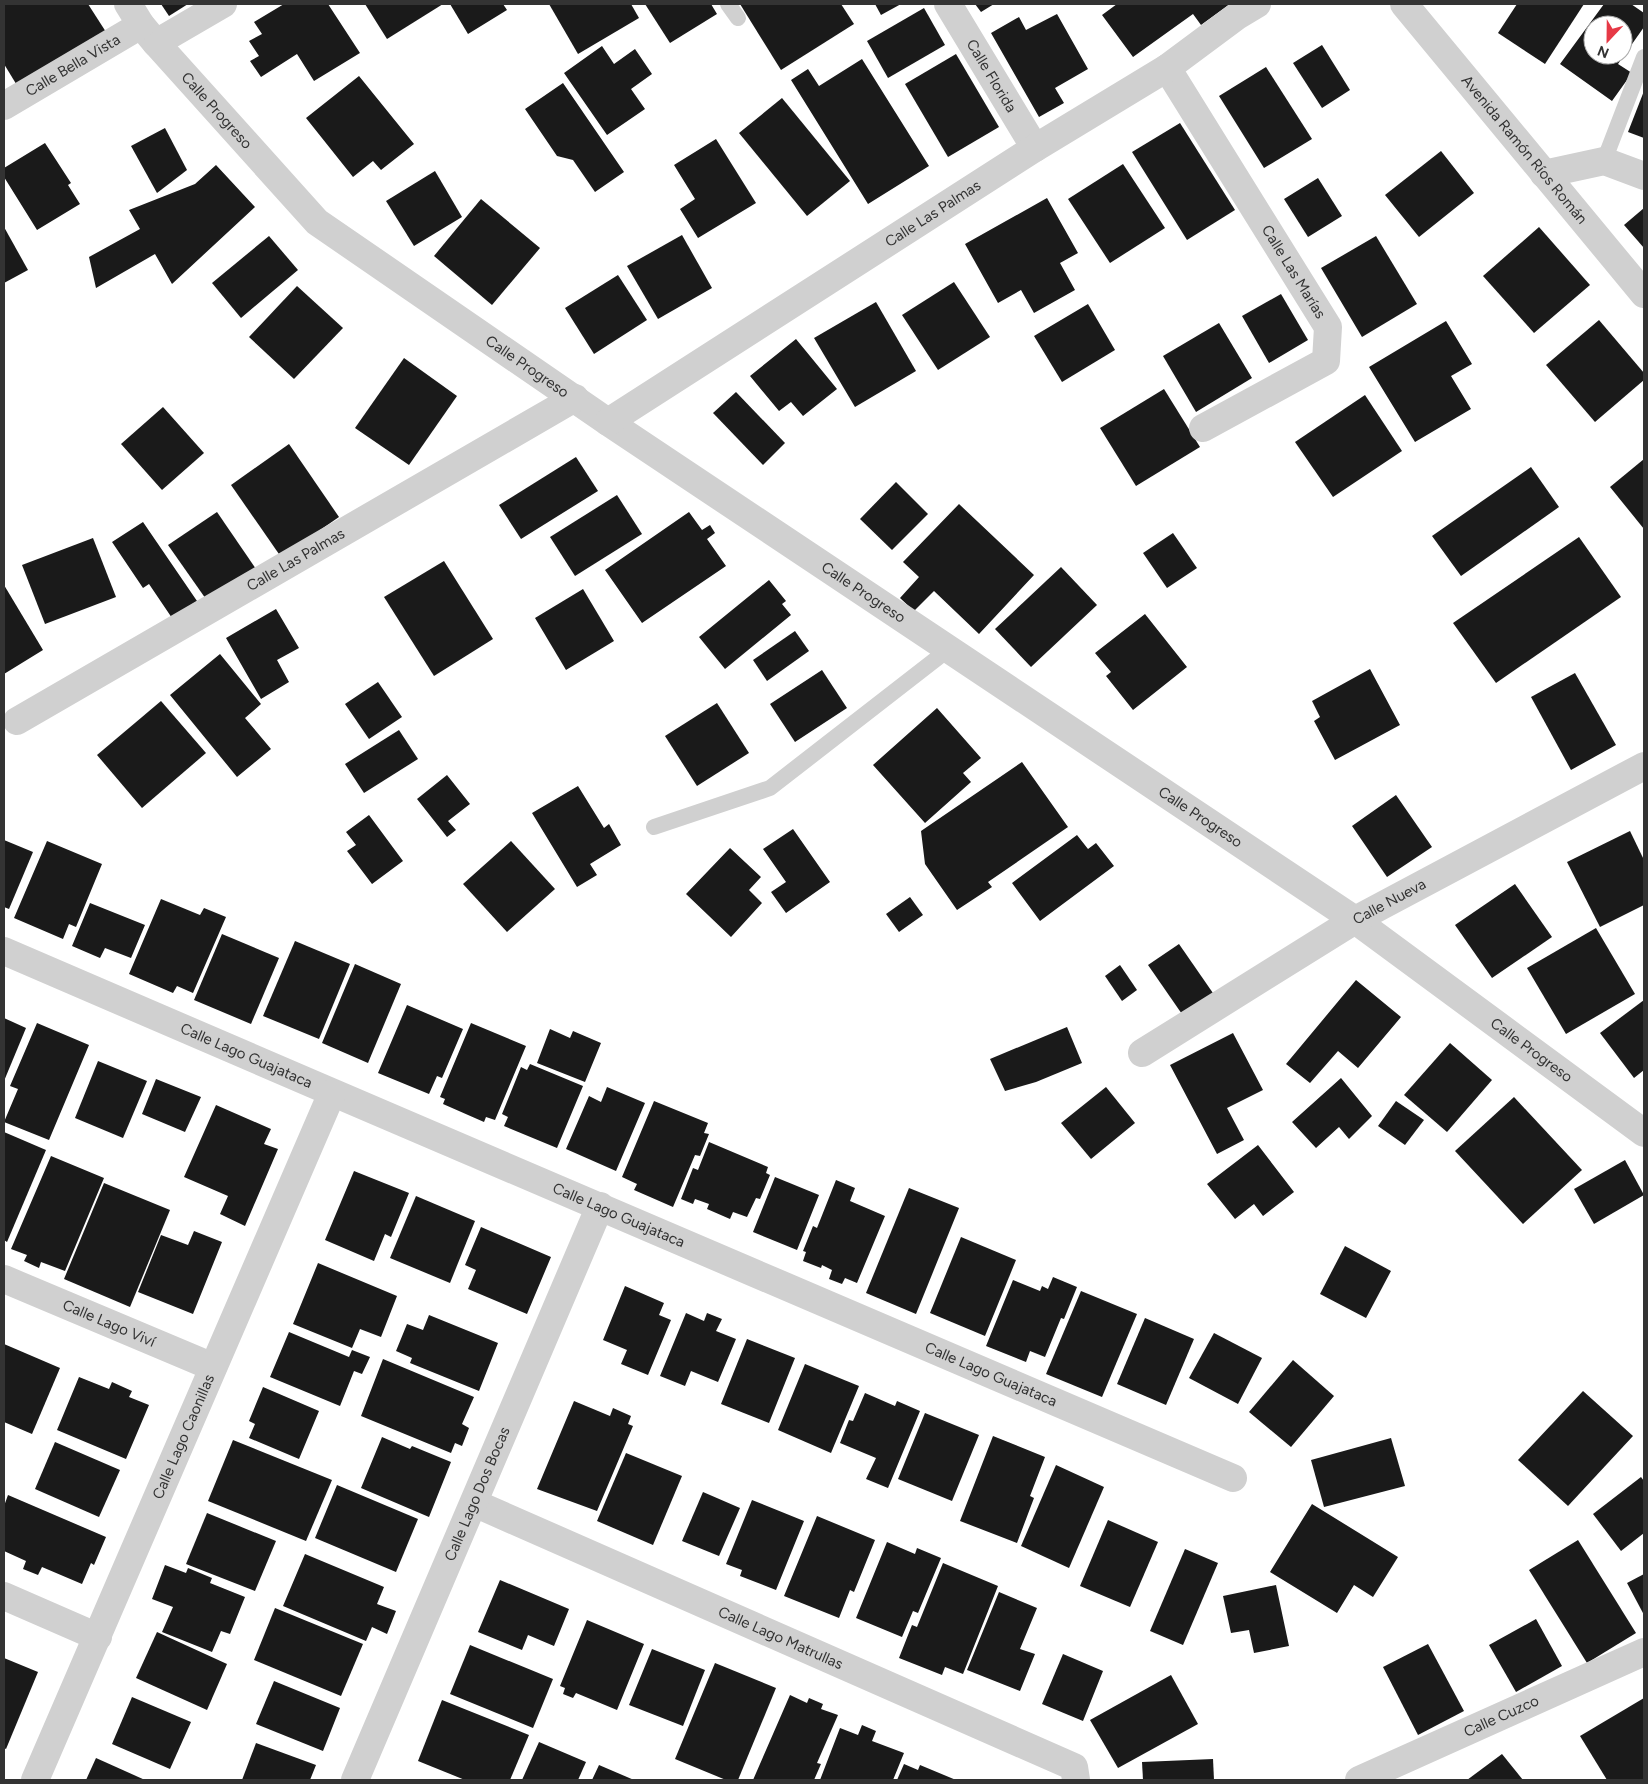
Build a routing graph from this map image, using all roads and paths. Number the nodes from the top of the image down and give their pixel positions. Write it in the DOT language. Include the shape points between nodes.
graph roads {
  1 [pos="223,4"];
  2 [pos="728,4"];
  3 [pos="948,4"];
  4 [pos="1257,4"];
  5 [pos="1404,4"];
  6 [pos="738,18"];
  7 [pos="142,24"];
  8 [pos="1644,57"];
  9 [pos="1167,68"];
  10 [pos="4,106"];
  11 [pos="1035,148"];
  12 [pos="1604,161"];
  13 [pos="1544,174"];
  14 [pos="1644,176"];
  15 [pos="1644,294"];
  16 [pos="575,398"];
  17 [pos="608,422"];
  18 [pos="1203,428"];
  19 [pos="949,649"];
  20 [pos="17,721"];
  21 [pos="1644,766"];
  22 [pos="654,827"];
  23 [pos="1355,920"];
  24 [pos="4,952"];
  25 [pos="1142,1053"];
  26 [pos="332,1093"];
  27 [pos="1644,1132"];
  28 [pos="600,1206"];
  29 [pos="4,1279"];
  30 [pos="214,1368"];
  31 [pos="1233,1478"];
  32 [pos="474,1503"];
  33 [pos="4,1596"];
  34 [pos="98,1637"];
  35 [pos="1644,1652"];
  36 [pos="363,1778"];
  37 [pos="35,1780"];
  38 [pos="1076,1780"];
  39 [pos="1359,1780"];
  1 -- 7 [label="street, Calle Bella Vista"];
  2 -- 6 [label="lane"];
  3 -- 11 [label="street, Calle Florida"];
  4 -- 9 [label="street, Calle Las Palmas"];
  5 -- 13 [label="street, Avenida Ramón Ríos Román"];
  7 -- 10 [label="street, Calle Bella Vista"];
  7 -- 16 [label="street, Calle Progreso" via="317,222"];
  8 -- 12 [label="lane"];
  9 -- 11 [label="street, Calle Las Palmas"];
  9 -- 18 [label="street, Calle Las Marías" via="1328,327 1326,361"];
  11 -- 17 [label="street, Calle Las Palmas"];
  12 -- 13 [label="street"];
  12 -- 14 [label="street"];
  13 -- 15 [label="street, Avenida Ramón Ríos Román"];
  16 -- 17 [label="street, Calle Progreso"];
  16 -- 20 [label="street, Calle Las Palmas"];
  17 -- 19 [label="street, Calle Progreso"];
  19 -- 22 [label="lane" via="770,788"];
  19 -- 23 [label="street, Calle Progreso"];
  21 -- 23 [label="street, Calle Nueva"];
  23 -- 25 [label="street, Calle Nueva"];
  23 -- 27 [label="street, Calle Progreso"];
  24 -- 26 [label="street, Calle Lago Guajataca"];
  26 -- 28 [label="street, Calle Lago Guajataca"];
  26 -- 30 [label="street, Calle Lago Caonillas"];
  28 -- 31 [label="street, Calle Lago Guajataca"];
  28 -- 32 [label="street, Calle Lago Dos Bocas"];
  29 -- 30 [label="street, Calle Lago Viví"];
  30 -- 34 [label="street, Calle Lago Caonillas"];
  32 -- 36 [label="street, Calle Lago Dos Bocas"];
  32 -- 38 [label="street, Calle Lago Matrullas" via="1074,1767"];
  33 -- 34 [label="street"];
  34 -- 37 [label="street, Calle Lago Caonillas"];
  35 -- 39 [label="street, Calle Cuzco"];
}
